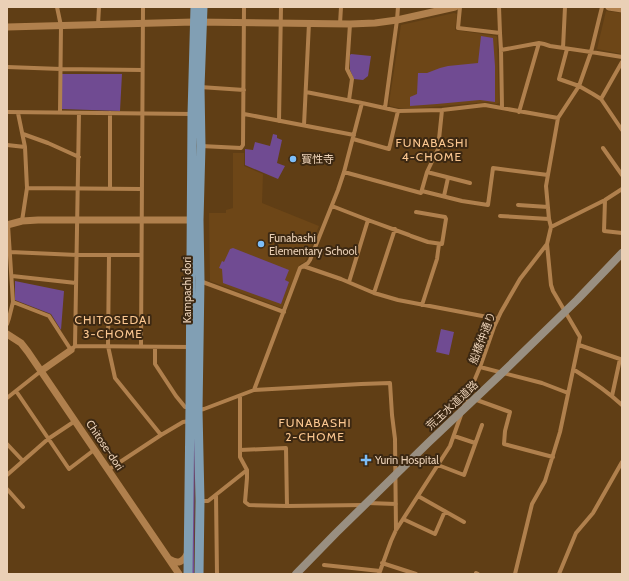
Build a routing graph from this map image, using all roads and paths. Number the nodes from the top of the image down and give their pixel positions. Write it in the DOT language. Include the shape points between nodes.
graph roads {
  1 [pos="57,7"];
  2 [pos="99,7"];
  3 [pos="143,7"];
  4 [pos="195,7"];
  5 [pos="203,7"];
  6 [pos="244,7"];
  7 [pos="281,7"];
  8 [pos="341,7"];
  9 [pos="398,7"];
  10 [pos="455,7"];
  11 [pos="460,7"];
  12 [pos="499,7"];
  13 [pos="565,7"];
  14 [pos="602,7"];
  15 [pos="609,7"];
  16 [pos="444,8"];
  17 [pos="622,9"];
  18 [pos="397,20"];
  19 [pos="198,22"];
  20 [pos="244,23"];
  21 [pos="280,23"];
  22 [pos="142,24"];
  23 [pos="310,24"];
  24 [pos="340,24"];
  25 [pos="350,24"];
  26 [pos="98,25"];
  27 [pos="61,26"];
  28 [pos="7,27"];
  29 [pos="500,33"];
  30 [pos="539,43"];
  31 [pos="565,49"];
  32 [pos="501,50"];
  33 [pos="591,52"];
  34 [pos="622,57"];
  35 [pos="622,62"];
  36 [pos="7,67"];
  37 [pos="61,69"];
  38 [pos="142,70"];
  39 [pos="579,86"];
  40 [pos="200,87"];
  41 [pos="244,90"];
  42 [pos="306,92"];
  43 [pos="601,99"];
  44 [pos="349,100"];
  45 [pos="362,102"];
  46 [pos="385,108"];
  47 [pos="502,108"];
  48 [pos="442,110"];
  49 [pos="398,111"];
  50 [pos="7,112"];
  51 [pos="60,112"];
  52 [pos="519,112"];
  53 [pos="18,113"];
  54 [pos="79,113"];
  55 [pos="110,113"];
  56 [pos="142,113"];
  57 [pos="192,114"];
  58 [pos="244,114"];
  59 [pos="558,118"];
  60 [pos="279,120"];
  61 [pos="620,123"];
  62 [pos="304,125"];
  63 [pos="622,130"];
  64 [pos="23,134"];
  65 [pos="353,137"];
  66 [pos="7,145"];
  67 [pos="200,146"];
  68 [pos="25,148"];
  69 [pos="603,148"];
  70 [pos="79,157"];
  71 [pos="344,172"];
  72 [pos="427,172"];
  73 [pos="548,175"];
  74 [pos="622,175"];
  75 [pos="448,178"];
  76 [pos="470,183"];
  77 [pos="27,188"];
  78 [pos="78,188"];
  79 [pos="110,189"];
  80 [pos="141,189"];
  81 [pos="622,189"];
  82 [pos="422,191"];
  83 [pos="444,196"];
  84 [pos="605,200"];
  85 [pos="518,205"];
  86 [pos="332,206"];
  87 [pos="548,207"];
  88 [pos="416,212"];
  89 [pos="500,216"];
  90 [pos="549,219"];
  91 [pos="78,220"];
  92 [pos="141,220"];
  93 [pos="195,220"];
  94 [pos="368,220"];
  95 [pos="22,221"];
  96 [pos="8,225"];
  97 [pos="551,227"];
  98 [pos="395,230"];
  99 [pos="622,233"];
  100 [pos="439,244"];
  101 [pos="547,244"];
  102 [pos="10,252"];
  103 [pos="622,252"];
  104 [pos="77,255"];
  105 [pos="109,255"];
  106 [pos="141,255"];
  107 [pos="303,266"];
  108 [pos="9,271"];
  109 [pos="12,276"];
  110 [pos="200,280"];
  111 [pos="349,282"];
  112 [pos="76,283"];
  113 [pos="374,293"];
  114 [pos="13,302"];
  115 [pos="422,305"];
  116 [pos="565,311"];
  117 [pos="284,312"];
  118 [pos="498,319"];
  119 [pos="7,324"];
  120 [pos="7,334"];
  121 [pos="579,345"];
  122 [pos="108,346"];
  123 [pos="141,347"];
  124 [pos="155,347"];
  125 [pos="195,347"];
  126 [pos="73,348"];
  127 [pos="480,367"];
  128 [pos="574,370"];
  129 [pos="41,371"];
  130 [pos="502,373"];
  131 [pos="254,390"];
  132 [pos="16,391"];
  133 [pos="568,393"];
  134 [pos="240,396"];
  135 [pos="612,396"];
  136 [pos="7,398"];
  137 [pos="474,399"];
  138 [pos="622,405"];
  139 [pos="194,409"];
  140 [pos="462,410"];
  141 [pos="75,421"];
  142 [pos="190,422"];
  143 [pos="482,424"];
  144 [pos="161,434"];
  145 [pos="454,436"];
  146 [pos="48,439"];
  147 [pos="475,443"];
  148 [pos="7,444"];
  149 [pos="94,450"];
  150 [pos="240,450"];
  151 [pos="553,457"];
  152 [pos="23,461"];
  153 [pos="622,462"];
  154 [pos="438,465"];
  155 [pos="108,470"];
  156 [pos="247,470"];
  157 [pos="7,475"];
  158 [pos="396,475"];
  159 [pos="7,489"];
  160 [pos="216,496"];
  161 [pos="418,496"];
  162 [pos="200,501"];
  163 [pos="366,504"];
  164 [pos="396,504"];
  165 [pos="287,506"];
  166 [pos="23,507"];
  167 [pos="445,511"];
  168 [pos="403,519"];
  169 [pos="464,522"];
  170 [pos="396,530"];
  171 [pos="189,550"];
  172 [pos="168,559"];
  173 [pos="382,563"];
  174 [pos="324,565"];
  175 [pos="379,573"];
  176 [pos="179,574"];
  177 [pos="188,574"];
  178 [pos="199,574"];
  179 [pos="217,574"];
  180 [pos="296,574"];
  181 [pos="416,574"];
  182 [pos="515,574"];
  183 [pos="559,574"];
  1 -- 27 [label="street"];
  2 -- 26 [label="street"];
  3 -- 22 [label="street"];
  4 -- 19 [label="main road, Kampachi dori"];
  5 -- 19 [label="main road, Kampachi dori"];
  6 -- 20 [label="street"];
  7 -- 21 [label="street"];
  8 -- 24 [label="street"];
  9 -- 18 [label="street"];
  10 -- 16 [label="street"];
  11 -- 29 [label="street" via="458,28"];
  12 -- 29 [label="street"];
  13 -- 31 [label="street"];
  14 -- 33 [label="street"];
  15 -- 17 [label="street"];
  16 -- 18 [label="street"];
  18 -- 25 [label="street"];
  18 -- 46 [label="street"];
  19 -- 20 [label="street"];
  19 -- 22 [label="street"];
  19 -- 40 [label="main road, Kampachi dori"];
  19 -- 57 [label="main road, Kampachi dori"];
  20 -- 21 [label="street"];
  20 -- 41 [label="street"];
  21 -- 23 [label="street"];
  21 -- 60 [label="street"];
  22 -- 26 [label="street"];
  22 -- 38 [label="street"];
  23 -- 24 [label="street"];
  23 -- 42 [label="street"];
  24 -- 25 [label="street"];
  25 -- 44 [label="street" via="347,69 352,79"];
  26 -- 27 [label="street"];
  27 -- 28 [label="street"];
  27 -- 37 [label="street"];
  29 -- 32 [label="street"];
  30 -- 31 [label="street"];
  30 -- 32 [label="street"];
  30 -- 52 [label="street"];
  31 -- 33 [label="street"];
  31 -- 39 [label="street" via="559,79"];
  32 -- 47 [label="street"];
  33 -- 34 [label="street"];
  33 -- 39 [label="street"];
  35 -- 43 [label="street"];
  36 -- 37 [label="street"];
  37 -- 38 [label="street"];
  37 -- 51 [label="street"];
  38 -- 56 [label="street"];
  39 -- 43 [label="street"];
  39 -- 59 [label="street"];
  40 -- 41 [label="street"];
  40 -- 67 [label="main road, Kampachi dori"];
  41 -- 58 [label="street"];
  42 -- 44 [label="street"];
  42 -- 62 [label="street"];
  43 -- 61 [label="street"];
  44 -- 45 [label="street"];
  45 -- 46 [label="street"];
  45 -- 65 [label="street"];
  46 -- 49 [label="street"];
  47 -- 48 [label="street" via="484,105"];
  47 -- 52 [label="street"];
  48 -- 49 [label="street"];
  48 -- 72 [label="street" via="438,149"];
  49 -- 65 [label="street" via="389,149"];
  50 -- 53 [label="street"];
  51 -- 53 [label="street"];
  51 -- 54 [label="street"];
  52 -- 59 [label="street"];
  53 -- 64 [label="street"];
  54 -- 55 [label="street"];
  54 -- 70 [label="street"];
  55 -- 56 [label="street"];
  55 -- 79 [label="street"];
  56 -- 57 [label="street"];
  56 -- 80 [label="street"];
  57 -- 93 [label="main road, Kampachi dori"];
  58 -- 60 [label="street"];
  58 -- 67 [label="street" via="241,148"];
  59 -- 73 [label="street"];
  60 -- 62 [label="street"];
  61 -- 63 [label="street"];
  62 -- 65 [label="street"];
  64 -- 68 [label="street"];
  64 -- 70 [label="street"];
  65 -- 71 [label="street"];
  66 -- 68 [label="street"];
  67 -- 93 [label="main road, Kampachi dori"];
  68 -- 77 [label="street"];
  69 -- 74 [label="street"];
  70 -- 78 [label="street"];
  71 -- 82 [label="street" via="421,194"];
  71 -- 86 [label="street"];
  72 -- 75 [label="street"];
  72 -- 82 [label="street"];
  73 -- 83 [label="street" via="493,168 488,205"];
  73 -- 87 [label="street"];
  75 -- 76 [label="street"];
  75 -- 83 [label="street"];
  77 -- 78 [label="street"];
  77 -- 95 [label="street"];
  78 -- 79 [label="street"];
  78 -- 91 [label="street"];
  79 -- 80 [label="street"];
  80 -- 92 [label="street"];
  81 -- 84 [label="street"];
  82 -- 83 [label="street"];
  84 -- 97 [label="street"];
  84 -- 99 [label="street" via="604,231"];
  85 -- 87 [label="street"];
  86 -- 94 [label="street"];
  86 -- 107 [label="street" via="310,260"];
  87 -- 90 [label="street"];
  88 -- 100 [label="street" via="445,217 442,244"];
  89 -- 90 [label="street"];
  90 -- 97 [label="street"];
  91 -- 92 [label="street"];
  91 -- 95 [label="street"];
  91 -- 104 [label="street"];
  92 -- 93 [label="street"];
  92 -- 106 [label="street"];
  93 -- 110 [label="main road, Kampachi dori"];
  93 -- 125 [label="main road, Kampachi dori"];
  94 -- 98 [label="street"];
  94 -- 111 [label="street"];
  95 -- 96 [label="street"];
  96 -- 102 [label="street"];
  97 -- 101 [label="street, 船橋仲通り"];
  98 -- 100 [label="street"];
  98 -- 113 [label="street"];
  100 -- 115 [label="street" via="437,259"];
  101 -- 116 [label="street" via="553,291"];
  101 -- 118 [label="street, 船橋仲通り" via="518,283"];
  102 -- 104 [label="street"];
  102 -- 108 [label="street"];
  103 -- 116 [label="main road, 荒玉水道道路"];
  104 -- 105 [label="street"];
  104 -- 112 [label="street"];
  105 -- 106 [label="street"];
  105 -- 122 [label="street"];
  106 -- 123 [label="street"];
  107 -- 111 [label="street"];
  107 -- 117 [label="street" via="300,268"];
  108 -- 109 [label="street"];
  109 -- 112 [label="street"];
  109 -- 114 [label="street"];
  110 -- 117 [label="street"];
  110 -- 125 [label="main road, Kampachi dori"];
  111 -- 113 [label="street"];
  112 -- 126 [label="street"];
  113 -- 115 [label="street"];
  114 -- 119 [label="street"];
  114 -- 126 [label="street" via="49,316"];
  115 -- 118 [label="street"];
  116 -- 121 [label="street" via="580,337"];
  116 -- 130 [label="main road, 荒玉水道道路"];
  117 -- 131 [label="street"];
  118 -- 127 [label="street, 船橋仲通り"];
  120 -- 129 [label="street, Chitose-dori" via="21,343"];
  121 -- 128 [label="street"];
  121 -- 135 [label="street" via="620,359"];
  122 -- 123 [label="street"];
  122 -- 126 [label="street"];
  122 -- 144 [label="street" via="115,378"];
  123 -- 124 [label="street"];
  124 -- 125 [label="street"];
  124 -- 139 [label="street" via="155,364 185,407"];
  125 -- 139 [label="main road, Kampachi dori"];
  126 -- 129 [label="street"];
  127 -- 130 [label="street"];
  127 -- 140 [label="street, 船橋仲通り"];
  128 -- 133 [label="street"];
  128 -- 135 [label="street"];
  129 -- 132 [label="street"];
  129 -- 141 [label="street, Chitose-dori"];
  130 -- 133 [label="street" via="542,383"];
  130 -- 137 [label="main road, 荒玉水道道路"];
  131 -- 134 [label="street"];
  131 -- 158 [label="street" via="390,383"];
  132 -- 136 [label="street"];
  132 -- 146 [label="street"];
  133 -- 151 [label="street"];
  134 -- 139 [label="street" via="204,410"];
  134 -- 150 [label="street"];
  135 -- 138 [label="street"];
  137 -- 140 [label="main road, 荒玉水道道路"];
  137 -- 151 [label="street" via="510,412 504,444"];
  139 -- 142 [label="main road, Kampachi dori"];
  139 -- 162 [label="main road, Kampachi dori" via="200,440"];
  140 -- 145 [label="street, 船橋仲通り"];
  140 -- 158 [label="main road, 荒玉水道道路"];
  141 -- 146 [label="street"];
  141 -- 149 [label="street, Chitose-dori"];
  142 -- 144 [label="street" via="183,422"];
  142 -- 171 [label="main road, Kampachi dori"];
  143 -- 147 [label="street"];
  144 -- 155 [label="street"];
  145 -- 147 [label="street"];
  145 -- 154 [label="street, 船橋仲通り"];
  146 -- 149 [label="street" via="69,469"];
  146 -- 152 [label="street"];
  147 -- 154 [label="street" via="464,475"];
  148 -- 152 [label="street"];
  149 -- 155 [label="street, Chitose-dori"];
  150 -- 156 [label="street" via="240,457"];
  150 -- 165 [label="street" via="286,448"];
  151 -- 182 [label="street" via="545,481 532,504"];
  152 -- 157 [label="street"];
  153 -- 183 [label="street" via="593,513 576,533"];
  154 -- 161 [label="street, 船橋仲通り"];
  155 -- 172 [label="street, Chitose-dori"];
  156 -- 160 [label="street"];
  156 -- 165 [label="street" via="247,504"];
  158 -- 163 [label="main road, 荒玉水道道路"];
  158 -- 164 [label="street"];
  159 -- 166 [label="street"];
  160 -- 162 [label="street" via="208,501"];
  160 -- 179 [label="street"];
  161 -- 167 [label="street"];
  161 -- 168 [label="street, 船橋仲通り"];
  162 -- 178 [label="main road, Kampachi dori"];
  163 -- 164 [label="street"];
  163 -- 165 [label="street"];
  163 -- 180 [label="main road, 荒玉水道道路"];
  164 -- 170 [label="street"];
  167 -- 168 [label="street" via="435,534"];
  167 -- 169 [label="street"];
  168 -- 170 [label="street, 船橋仲通り"];
  170 -- 173 [label="street, 船橋仲通り"];
  171 -- 172 [label="street" via="182,561 172,562"];
  171 -- 177 [label="main road, Kampachi dori"];
  172 -- 176 [label="street, Chitose-dori"];
  173 -- 175 [label="street, 船橋仲通り"];
  173 -- 181 [label="street"];
  174 -- 175 [label="street"];
}
